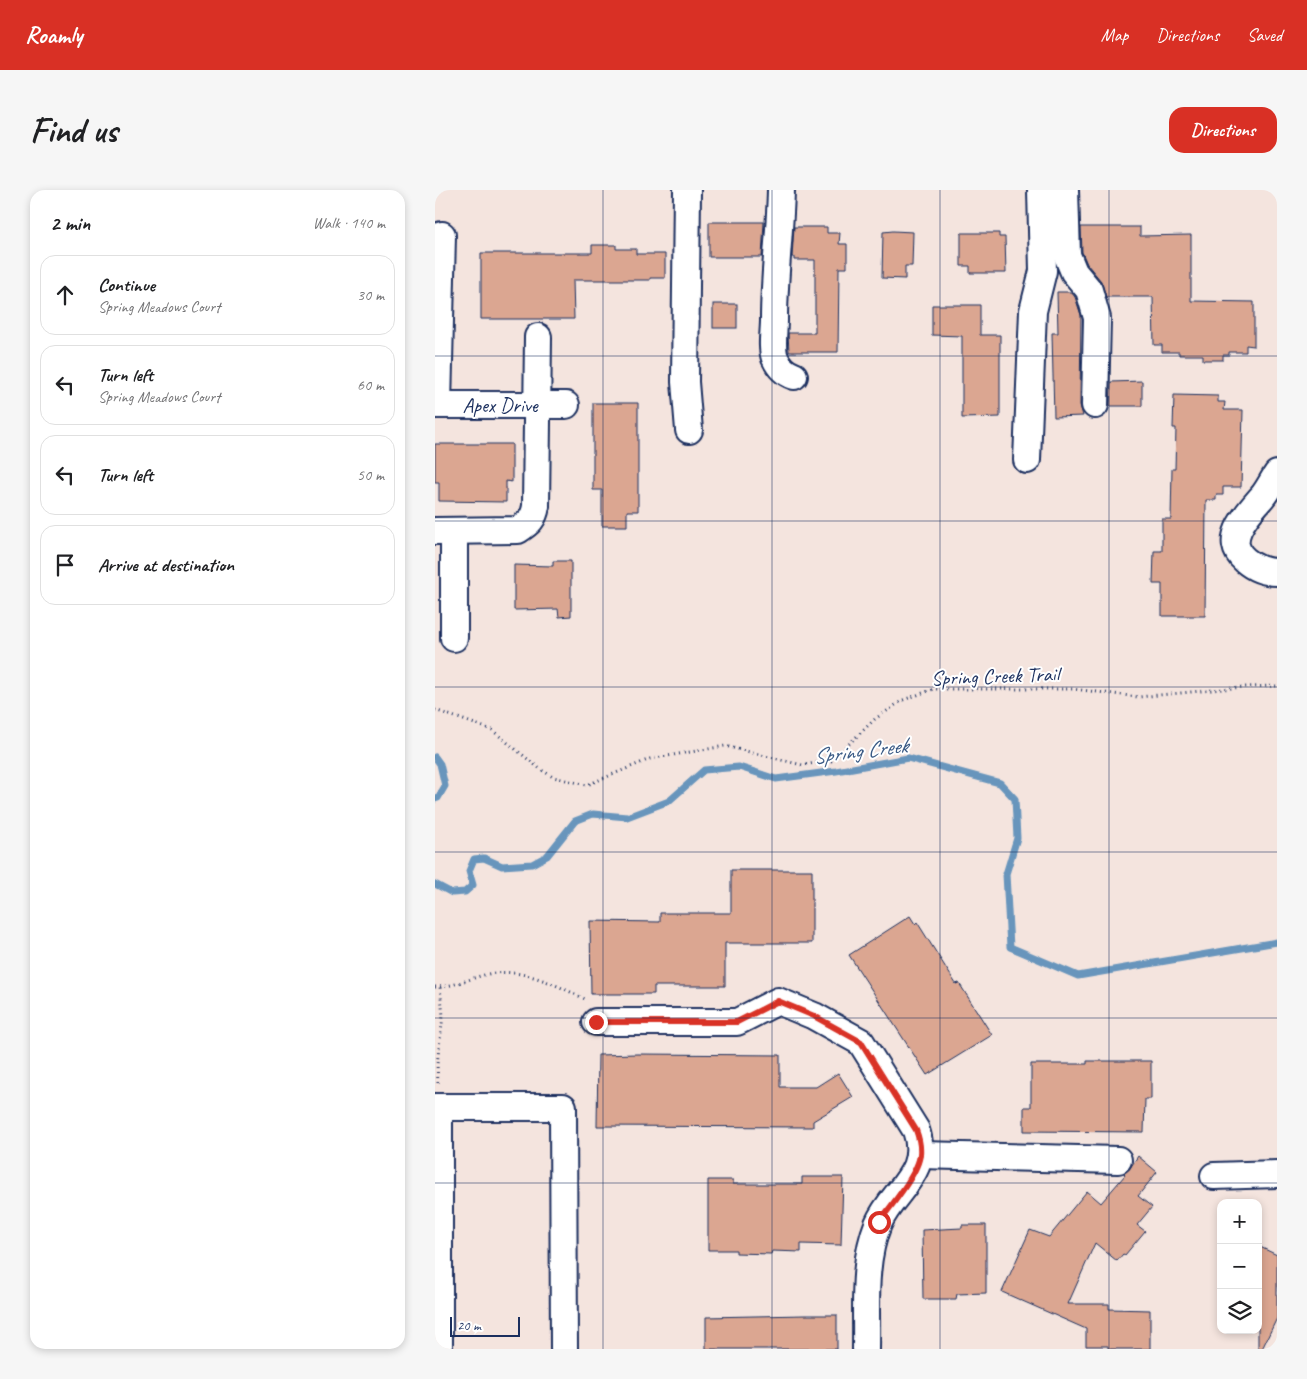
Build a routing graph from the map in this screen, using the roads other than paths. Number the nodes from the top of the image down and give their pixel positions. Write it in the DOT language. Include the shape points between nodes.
graph roads {
  1 [pos="687,190"];
  2 [pos="781,190"];
  3 [pos="1041,190"];
  4 [pos="1065,190"];
  5 [pos="442,235"];
  6 [pos="539,337"];
  7 [pos="794,376"];
  8 [pos="436,404"];
  9 [pos="536,404"];
  10 [pos="566,404"];
  11 [pos="1095,404"];
  12 [pos="689,430"];
  13 [pos="1027,460"];
  14 [pos="1277,474"];
  15 [pos="445,531"];
  16 [pos="1277,572"];
  17 [pos="454,638"];
  18 [pos="596,1022"];
  19 [pos="437,1107"];
  20 [pos="920,1155"];
  21 [pos="1118,1160"];
  22 [pos="1277,1174"];
  23 [pos="1214,1176"];
  24 [pos="439,1349"];
  25 [pos="564,1349"];
  26 [pos="866,1349"];
  1 -- 12 [label="street" via="685,382"];
  2 -- 7 [label="street" via="774,286 774,351 782,369"];
  3 -- 13 [label="street" via="1043,272 1033,311"];
  4 -- 11 [label="street" via="1067,255 1074,272 1089,290 1097,318"];
  5 -- 8 [label="street"];
  6 -- 9 [label="street"];
  8 -- 9 [label="street, Apex Drive"];
  9 -- 10 [label="street, Apex Drive"];
  9 -- 15 [label="street" via="536,506 529,523 518,530"];
  14 -- 16 [label="street" via="1241,521 1236,544 1241,557 1252,566"];
  15 -- 17 [label="street"];
  18 -- 20 [label="street" via="737,1022 778,1001 861,1042 916,1130"];
  19 -- 24 [label="street"];
  19 -- 25 [label="street" via="563,1107"];
  20 -- 21 [label="street"];
  20 -- 26 [label="street" via="912,1175 879,1222 873,1239 868,1262"];
  22 -- 23 [label="street"];
}
